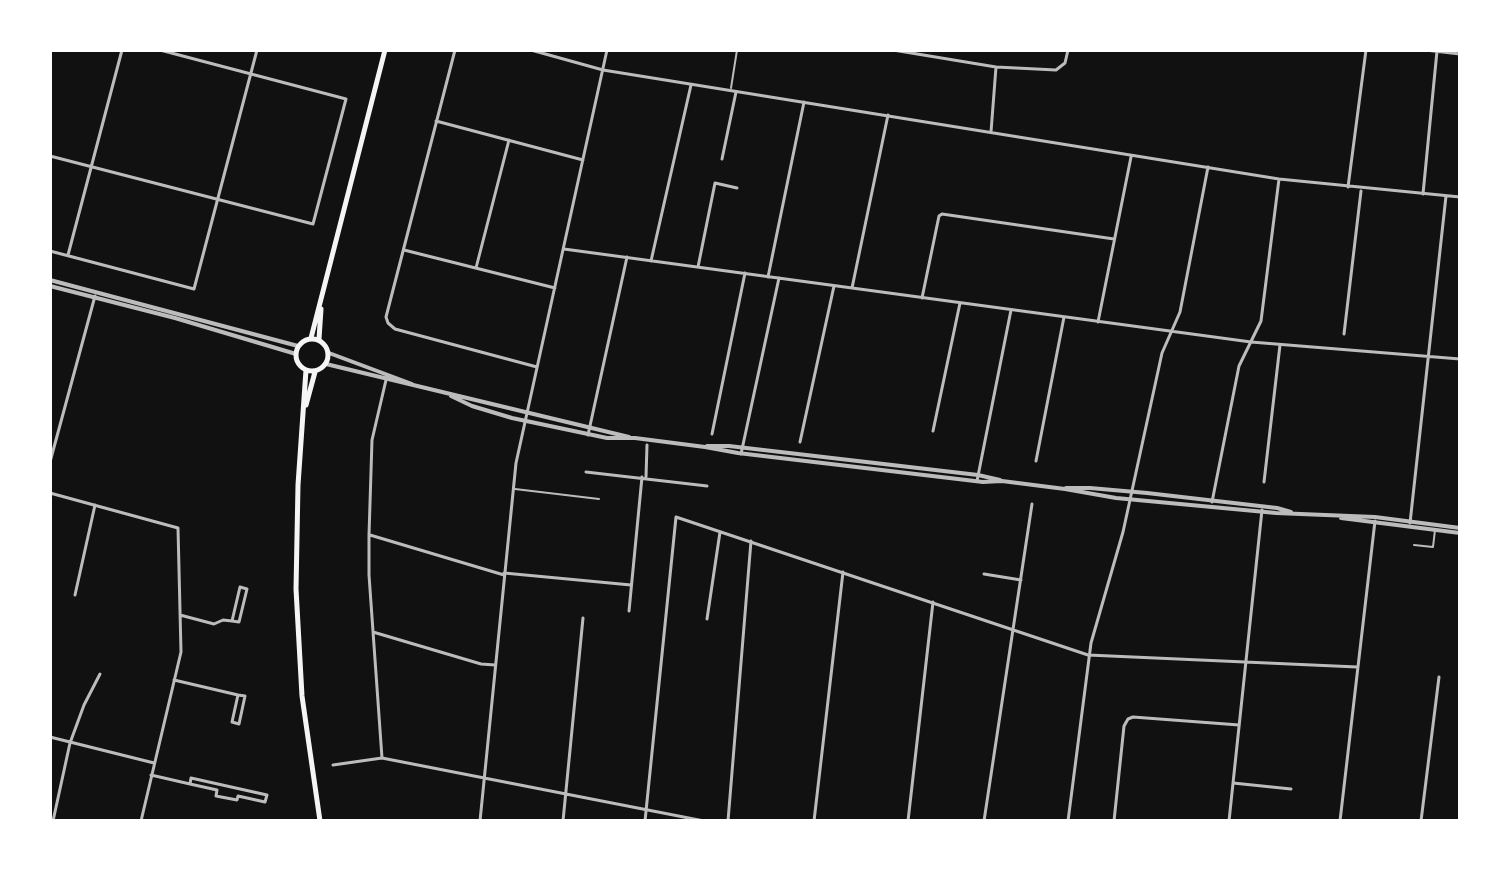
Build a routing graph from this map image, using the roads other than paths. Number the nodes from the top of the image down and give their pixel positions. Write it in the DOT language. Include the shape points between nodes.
graph roads {
  1 [pos="122,50"];
  2 [pos="160,50"];
  3 [pos="257,50"];
  4 [pos="385,50"];
  5 [pos="455,50"];
  6 [pos="531,50"];
  7 [pos="607,50"];
  8 [pos="737,50"];
  9 [pos="893,50"];
  10 [pos="1068,50"];
  11 [pos="1366,50"];
  12 [pos="1425,50"];
  13 [pos="1437,51"];
  14 [pos="1460,54"];
  15 [pos="996,67"];
  16 [pos="603,70"];
  17 [pos="250,74"];
  18 [pos="691,84"];
  19 [pos="730,90"];
  20 [pos="737,91"];
  21 [pos="804,102"];
  22 [pos="888,115"];
  23 [pos="436,121"];
  24 [pos="991,132"];
  25 [pos="509,140"];
  26 [pos="1131,155"];
  27 [pos="50,156"];
  28 [pos="722,159"];
  29 [pos="583,160"];
  30 [pos="91,167"];
  31 [pos="1208,167"];
  32 [pos="1279,179"];
  33 [pos="1348,187"];
  34 [pos="737,188"];
  35 [pos="1361,189"];
  36 [pos="1423,194"];
  37 [pos="1446,196"];
  38 [pos="1460,197"];
  39 [pos="217,199"];
  40 [pos="1114,239"];
  41 [pos="564,249"];
  42 [pos="404,250"];
  43 [pos="50,251"];
  44 [pos="68,256"];
  45 [pos="627,257"];
  46 [pos="651,261"];
  47 [pos="698,267"];
  48 [pos="476,268"];
  49 [pos="745,273"];
  50 [pos="768,277"];
  51 [pos="779,278"];
  52 [pos="50,280"];
  53 [pos="834,285"];
  54 [pos="50,286"];
  55 [pos="555,288"];
  56 [pos="852,288"];
  57 [pos="95,294"];
  58 [pos="922,298"];
  59 [pos="322,300"];
  60 [pos="960,303"];
  61 [pos="1011,310"];
  62 [pos="1064,317"];
  63 [pos="1098,322"];
  64 [pos="1171,332"];
  65 [pos="1344,334"];
  66 [pos="311,338"];
  67 [pos="319,340"];
  68 [pos="1251,342"];
  69 [pos="1280,345"];
  70 [pos="298,346"];
  71 [pos="329,353"];
  72 [pos="296,354"];
  73 [pos="1428,356"];
  74 [pos="1460,359"];
  75 [pos="326,364"];
  76 [pos="537,367"];
  77 [pos="306,370"];
  78 [pos="315,371"];
  79 [pos="388,376"];
  80 [pos="451,396"];
  81 [pos="304,413"];
  82 [pos="526,413"];
  83 [pos="525,421"];
  84 [pos="589,427"];
  85 [pos="933,431"];
  86 [pos="712,434"];
  87 [pos="588,435"];
  88 [pos="635,438"];
  89 [pos="800,442"];
  90 [pos="647,445"];
  91 [pos="741,451"];
  92 [pos="1036,461"];
  93 [pos="50,462"];
  94 [pos="586,472"];
  95 [pos="644,477"];
  96 [pos="977,478"];
  97 [pos="1264,482"];
  98 [pos="707,486"];
  99 [pos="513,489"];
  100 [pos="1065,489"];
  101 [pos="1132,492"];
  102 [pos="50,493"];
  103 [pos="599,499"];
  104 [pos="1130,500"];
  105 [pos="1212,501"];
  106 [pos="1032,504"];
  107 [pos="95,505"];
  108 [pos="1211,507"];
  109 [pos="1262,509"];
  110 [pos="1375,520"];
  111 [pos="1409,524"];
  112 [pos="1436,527"];
  113 [pos="1460,530"];
  114 [pos="721,531"];
  115 [pos="369,535"];
  116 [pos="751,541"];
  117 [pos="1414,545"];
  118 [pos="843,572"];
  119 [pos="504,574"];
  120 [pos="984,574"];
  121 [pos="1021,580"];
  122 [pos="631,585"];
  123 [pos="75,595"];
  124 [pos="933,602"];
  125 [pos="629,611"];
  126 [pos="180,615"];
  127 [pos="583,618"];
  128 [pos="707,619"];
  129 [pos="232,621"];
  130 [pos="1013,630"];
  131 [pos="373,632"];
  132 [pos="1088,655"];
  133 [pos="1246,662"];
  134 [pos="495,665"];
  135 [pos="1357,667"];
  136 [pos="100,674"];
  137 [pos="1439,677"];
  138 [pos="174,680"];
  139 [pos="238,695"];
  140 [pos="1239,725"];
  141 [pos="50,737"];
  142 [pos="70,743"];
  143 [pos="382,758"];
  144 [pos="154,763"];
  145 [pos="333,765"];
  146 [pos="151,775"];
  147 [pos="484,778"];
  148 [pos="1233,783"];
  149 [pos="190,784"];
  150 [pos="1291,789"];
  151 [pos="565,793"];
  152 [pos="646,810"];
  153 [pos="53,821"];
  154 [pos="141,821"];
  155 [pos="320,821"];
  156 [pos="480,821"];
  157 [pos="563,821"];
  158 [pos="645,821"];
  159 [pos="704,821"];
  160 [pos="728,821"];
  161 [pos="814,821"];
  162 [pos="908,821"];
  163 [pos="984,821"];
  164 [pos="1068,821"];
  165 [pos="1114,821"];
  166 [pos="1229,821"];
  167 [pos="1340,821"];
  168 [pos="1421,821"];
  1 -- 30 [label="street"];
  2 -- 17 [label="street"];
  3 -- 17 [label="street"];
  4 -- 59 [label="main road"];
  5 -- 23 [label="street"];
  6 -- 16 [label="street"];
  7 -- 16 [label="street"];
  8 -- 19 [label="lane"];
  9 -- 15 [label="street"];
  10 -- 15 [label="street" via="1065,63 1056,70"];
  11 -- 33 [label="street"];
  12 -- 13 [label="street"];
  13 -- 14 [label="street"];
  13 -- 36 [label="street"];
  15 -- 24 [label="street"];
  16 -- 18 [label="street"];
  16 -- 29 [label="street"];
  17 -- 39 [label="street"];
  17 -- 39 [label="street" via="346,99 313,224"];
  18 -- 19 [label="street"];
  18 -- 46 [label="street"];
  19 -- 20 [label="street"];
  20 -- 21 [label="street"];
  20 -- 28 [label="street"];
  21 -- 22 [label="street"];
  21 -- 50 [label="street"];
  22 -- 24 [label="street"];
  22 -- 56 [label="street"];
  23 -- 25 [label="street"];
  23 -- 42 [label="street"];
  24 -- 26 [label="street"];
  25 -- 29 [label="street"];
  25 -- 48 [label="street"];
  26 -- 31 [label="street"];
  26 -- 40 [label="street"];
  27 -- 30 [label="street"];
  29 -- 41 [label="street"];
  30 -- 39 [label="street"];
  30 -- 44 [label="street"];
  31 -- 32 [label="street"];
  31 -- 64 [label="street" via="1180,312"];
  32 -- 33 [label="street"];
  32 -- 68 [label="street" via="1261,321"];
  33 -- 35 [label="street"];
  34 -- 47 [label="street" via="715,183"];
  35 -- 36 [label="street"];
  35 -- 65 [label="street"];
  36 -- 37 [label="street"];
  37 -- 38 [label="street"];
  37 -- 73 [label="street"];
  39 -- 44 [label="street" via="194,289"];
  40 -- 58 [label="street" via="942,214"];
  40 -- 63 [label="street"];
  41 -- 45 [label="street"];
  41 -- 55 [label="street"];
  42 -- 48 [label="street"];
  42 -- 76 [label="street" via="386,317 391,327"];
  43 -- 44 [label="street"];
  45 -- 46 [label="street"];
  45 -- 84 [label="street"];
  46 -- 47 [label="street"];
  47 -- 49 [label="street"];
  48 -- 55 [label="street"];
  49 -- 50 [label="street"];
  49 -- 86 [label="street"];
  50 -- 51 [label="street"];
  51 -- 53 [label="street"];
  51 -- 91 [label="street"];
  52 -- 57 [label="street"];
  53 -- 56 [label="street"];
  53 -- 89 [label="street"];
  54 -- 57 [label="street"];
  55 -- 76 [label="street"];
  56 -- 58 [label="street"];
  57 -- 70 [label="street"];
  57 -- 72 [label="street"];
  57 -- 93 [label="street"];
  58 -- 60 [label="street"];
  59 -- 66 [label="main road"];
  59 -- 67 [label="main road"];
  60 -- 61 [label="street"];
  60 -- 85 [label="street"];
  61 -- 62 [label="street"];
  61 -- 96 [label="street"];
  62 -- 63 [label="street"];
  62 -- 92 [label="street"];
  63 -- 64 [label="street"];
  64 -- 68 [label="street"];
  64 -- 101 [label="street"];
  66 -- 67 [label="main road"];
  66 -- 70 [label="main road"];
  67 -- 71 [label="main road"];
  68 -- 69 [label="street"];
  68 -- 105 [label="street" via="1239,366"];
  69 -- 73 [label="street"];
  69 -- 97 [label="street"];
  70 -- 72 [label="main road"];
  71 -- 75 [label="main road"];
  71 -- 79 [label="street"];
  72 -- 77 [label="main road"];
  73 -- 74 [label="street"];
  73 -- 111 [label="street"];
  75 -- 78 [label="main road"];
  75 -- 79 [label="street"];
  76 -- 82 [label="street"];
  77 -- 78 [label="main road"];
  77 -- 81 [label="main road"];
  78 -- 81 [label="main road"];
  79 -- 80 [label="street"];
  79 -- 115 [label="street" via="373,434"];
  80 -- 82 [label="street"];
  80 -- 83 [label="street"];
  81 -- 155 [label="main road" via="297,620"];
  82 -- 83 [label="street"];
  82 -- 84 [label="street"];
  83 -- 87 [label="street"];
  83 -- 99 [label="street"];
  84 -- 87 [label="street"];
  84 -- 88 [label="street"];
  87 -- 88 [label="street"];
  88 -- 91 [label="street"];
  90 -- 95 [label="street"];
  91 -- 96 [label="street"];
  94 -- 95 [label="street"];
  95 -- 98 [label="street"];
  95 -- 122 [label="street"];
  96 -- 100 [label="street"];
  99 -- 103 [label="lane"];
  99 -- 119 [label="street"];
  100 -- 101 [label="street"];
  100 -- 104 [label="street"];
  101 -- 104 [label="street"];
  101 -- 105 [label="street"];
  102 -- 107 [label="street"];
  104 -- 108 [label="street"];
  104 -- 132 [label="street"];
  105 -- 108 [label="street"];
  105 -- 109 [label="street"];
  106 -- 121 [label="street"];
  107 -- 123 [label="street"];
  107 -- 126 [label="street" via="178,528"];
  108 -- 109 [label="street"];
  109 -- 110 [label="street"];
  109 -- 133 [label="street"];
  110 -- 111 [label="street"];
  110 -- 135 [label="street"];
  111 -- 112 [label="street"];
  112 -- 113 [label="street"];
  112 -- 117 [label="lane" via="1433,547"];
  114 -- 116 [label="street"];
  114 -- 128 [label="street"];
  114 -- 152 [label="street" via="680,517 674,522"];
  115 -- 119 [label="street"];
  115 -- 131 [label="street"];
  116 -- 118 [label="street"];
  116 -- 160 [label="street"];
  118 -- 124 [label="street"];
  118 -- 161 [label="street"];
  119 -- 122 [label="street"];
  119 -- 134 [label="street"];
  120 -- 121 [label="street"];
  121 -- 130 [label="street"];
  122 -- 125 [label="street"];
  124 -- 130 [label="street"];
  124 -- 162 [label="street"];
  126 -- 129 [label="street" via="214,624"];
  126 -- 138 [label="street" via="181,652"];
  127 -- 151 [label="street"];
  129 -- 129 [label="street" via="240,587 247,589 239,622"];
  130 -- 132 [label="street"];
  130 -- 163 [label="street"];
  131 -- 134 [label="street"];
  131 -- 143 [label="street"];
  132 -- 133 [label="street"];
  132 -- 164 [label="street"];
  133 -- 135 [label="street"];
  133 -- 140 [label="street"];
  134 -- 147 [label="street"];
  135 -- 167 [label="street"];
  136 -- 142 [label="street"];
  137 -- 168 [label="street"];
  138 -- 139 [label="street"];
  138 -- 144 [label="street"];
  139 -- 139 [label="street" via="232,722 239,724 245,696"];
  140 -- 148 [label="street"];
  140 -- 165 [label="street" via="1128,719"];
  141 -- 142 [label="street"];
  142 -- 144 [label="street"];
  142 -- 153 [label="street"];
  143 -- 145 [label="street"];
  143 -- 147 [label="street"];
  144 -- 146 [label="street"];
  146 -- 149 [label="street"];
  146 -- 154 [label="street"];
  147 -- 151 [label="street"];
  147 -- 156 [label="street"];
  148 -- 150 [label="street"];
  148 -- 166 [label="street"];
  149 -- 149 [label="street" via="237,800 238,796 265,802 267,795 191,778"];
  151 -- 152 [label="street"];
  151 -- 157 [label="street"];
  152 -- 158 [label="street"];
  152 -- 159 [label="street"];
}
